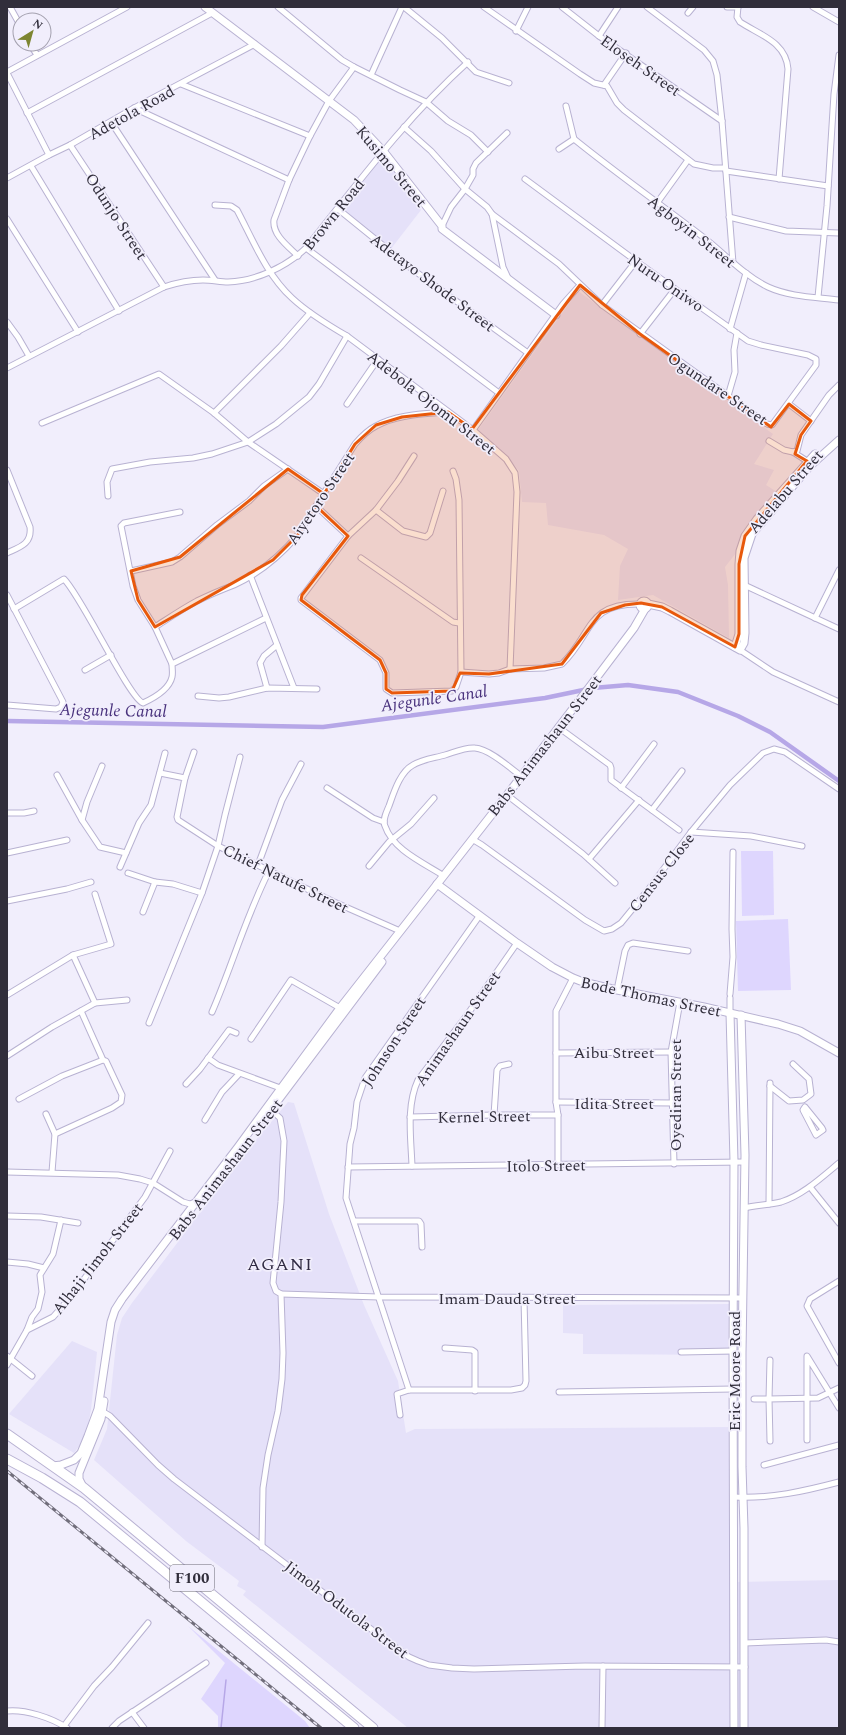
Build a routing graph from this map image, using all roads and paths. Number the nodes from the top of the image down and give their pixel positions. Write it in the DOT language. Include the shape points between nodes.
graph roads {
  1 [pos="127,7"];
  2 [pos="205,7"];
  3 [pos="278,7"];
  4 [pos="484,7"];
  5 [pos="528,7"];
  6 [pos="562,7"];
  7 [pos="618,7"];
  8 [pos="648,7"];
  9 [pos="693,7"];
  10 [pos="728,7"];
  11 [pos="738,7"];
  12 [pos="813,7"];
  13 [pos="406,8"];
  14 [pos="117,9"];
  15 [pos="212,13"];
  16 [pos="688,13"];
  17 [pos="839,22"];
  18 [pos="516,31"];
  19 [pos="599,36"];
  20 [pos="254,44"];
  21 [pos="35,52"];
  22 [pos="626,53"];
  23 [pos="37,55"];
  24 [pos="839,55"];
  25 [pos="468,62"];
  26 [pos="354,67"];
  27 [pos="7,72"];
  28 [pos="838,73"];
  29 [pos="370,75"];
  30 [pos="509,83"];
  31 [pos="181,84"];
  32 [pos="604,85"];
  33 [pos="329,101"];
  34 [pos="426,102"];
  35 [pos="566,106"];
  36 [pos="134,108"];
  37 [pos="27,113"];
  38 [pos="722,121"];
  39 [pos="111,122"];
  40 [pos="404,127"];
  41 [pos="507,133"];
  42 [pos="310,136"];
  43 [pos="574,139"];
  44 [pos="70,145"];
  45 [pos="559,149"];
  46 [pos="384,152"];
  47 [pos="488,152"];
  48 [pos="49,155"];
  49 [pos="688,160"];
  50 [pos="31,166"];
  51 [pos="725,170"];
  52 [pos="7,178"];
  53 [pos="525,179"];
  54 [pos="778,179"];
  55 [pos="289,180"];
  56 [pos="828,186"];
  57 [pos="465,189"];
  58 [pos="657,203"];
  59 [pos="215,205"];
  60 [pos="338,210"];
  61 [pos="492,214"];
  62 [pos="729,216"];
  63 [pos="7,219"];
  64 [pos="442,226"];
  65 [pos="824,232"];
  66 [pos="839,233"];
  67 [pos="306,248"];
  68 [pos="298,256"];
  69 [pos="636,261"];
  70 [pos="733,263"];
  71 [pos="269,271"];
  72 [pos="746,273"];
  73 [pos="215,280"];
  74 [pos="510,281"];
  75 [pos="580,285"];
  76 [pos="164,287"];
  77 [pos="675,290"];
  78 [pos="818,297"];
  79 [pos="839,300"];
  80 [pos="602,305"];
  81 [pos="119,310"];
  82 [pos="310,313"];
  83 [pos="556,315"];
  84 [pos="7,322"];
  85 [pos="730,329"];
  86 [pos="78,332"];
  87 [pos="640,334"];
  88 [pos="737,334"];
  89 [pos="347,336"];
  90 [pos="528,353"];
  91 [pos="29,356"];
  92 [pos="378,359"];
  93 [pos="817,362"];
  94 [pos="7,368"];
  95 [pos="839,385"];
  96 [pos="499,393"];
  97 [pos="728,396"];
  98 [pos="347,404"];
  99 [pos="789,404"];
  100 [pos="448,412"];
  101 [pos="214,413"];
  102 [pos="811,421"];
  103 [pos="42,423"];
  104 [pos="473,430"];
  105 [pos="839,435"];
  106 [pos="839,440"];
  107 [pos="769,441"];
  108 [pos="248,442"];
  109 [pos="793,452"];
  110 [pos="414,456"];
  111 [pos="808,464"];
  112 [pos="288,468"];
  113 [pos="7,470"];
  114 [pos="453,471"];
  115 [pos="443,491"];
  116 [pos="324,494"];
  117 [pos="108,496"];
  118 [pos="316,506"];
  119 [pos="376,510"];
  120 [pos="180,512"];
  121 [pos="348,536"];
  122 [pos="7,553"];
  123 [pos="361,558"];
  124 [pos="839,570"];
  125 [pos="131,571"];
  126 [pos="250,575"];
  127 [pos="741,584"];
  128 [pos="7,595"];
  129 [pos="644,606"];
  130 [pos="14,609"];
  131 [pos="266,618"];
  132 [pos="815,618"];
  133 [pos="459,623"];
  134 [pos="155,627"];
  135 [pos="839,629"];
  136 [pos="277,645"];
  137 [pos="740,651"];
  138 [pos="111,655"];
  139 [pos="172,664"];
  140 [pos="510,669"];
  141 [pos="85,670"];
  142 [pos="460,672"];
  143 [pos="267,688"];
  144 [pos="294,688"];
  145 [pos="317,689"];
  146 [pos="198,696"];
  147 [pos="839,702"];
  148 [pos="7,705"];
  149 [pos="558,727"];
  150 [pos="654,744"];
  151 [pos="194,752"];
  152 [pos="164,753"];
  153 [pos="240,757"];
  154 [pos="300,764"];
  155 [pos="102,766"];
  156 [pos="682,771"];
  157 [pos="160,773"];
  158 [pos="57,775"];
  159 [pos="521,776"];
  160 [pos="186,778"];
  161 [pos="327,788"];
  162 [pos="621,788"];
  163 [pos="839,789"];
  164 [pos="507,795"];
  165 [pos="434,798"];
  166 [pos="639,800"];
  167 [pos="652,810"];
  168 [pos="34,811"];
  169 [pos="7,813"];
  170 [pos="82,820"];
  171 [pos="384,822"];
  172 [pos="679,830"];
  173 [pos="691,832"];
  174 [pos="393,839"];
  175 [pos="472,839"];
  176 [pos="67,840"];
  177 [pos="218,846"];
  178 [pos="802,846"];
  179 [pos="733,852"];
  180 [pos="7,853"];
  181 [pos="126,853"];
  182 [pos="589,859"];
  183 [pos="258,865"];
  184 [pos="368,866"];
  185 [pos="120,867"];
  186 [pos="269,871"];
  187 [pos="128,872"];
  188 [pos="440,881"];
  189 [pos="91,882"];
  190 [pos="155,882"];
  191 [pos="615,883"];
  192 [pos="202,893"];
  193 [pos="95,894"];
  194 [pos="7,901"];
  195 [pos="143,912"];
  196 [pos="480,915"];
  197 [pos="400,931"];
  198 [pos="518,943"];
  199 [pos="688,950"];
  200 [pos="73,955"];
  201 [pos="573,978"];
  202 [pos="617,990"];
  203 [pos="7,995"];
  204 [pos="127,1000"];
  205 [pos="680,1002"];
  206 [pos="95,1003"];
  207 [pos="340,1008"];
  208 [pos="80,1011"];
  209 [pos="212,1012"];
  210 [pos="730,1013"];
  211 [pos="741,1016"];
  212 [pos="149,1022"];
  213 [pos="236,1033"];
  214 [pos="250,1040"];
  215 [pos="671,1052"];
  216 [pos="556,1053"];
  217 [pos="839,1053"];
  218 [pos="7,1056"];
  219 [pos="208,1058"];
  220 [pos="103,1060"];
  221 [pos="509,1064"];
  222 [pos="793,1064"];
  223 [pos="239,1074"];
  224 [pos="186,1084"];
  225 [pos="284,1089"];
  226 [pos="19,1099"];
  227 [pos="556,1102"];
  228 [pos="789,1102"];
  229 [pos="673,1103"];
  230 [pos="806,1107"];
  231 [pos="271,1110"];
  232 [pos="46,1114"];
  233 [pos="494,1115"];
  234 [pos="558,1115"];
  235 [pos="410,1117"];
  236 [pos="204,1120"];
  237 [pos="55,1134"];
  238 [pos="170,1151"];
  239 [pos="734,1161"];
  240 [pos="744,1162"];
  241 [pos="839,1163"];
  242 [pos="674,1164"];
  243 [pos="558,1165"];
  244 [pos="412,1166"];
  245 [pos="348,1167"];
  246 [pos="7,1172"];
  247 [pos="52,1172"];
  248 [pos="153,1183"];
  249 [pos="810,1187"];
  250 [pos="183,1202"];
  251 [pos="194,1202"];
  252 [pos="769,1204"];
  253 [pos="744,1208"];
  254 [pos="186,1214"];
  255 [pos="7,1216"];
  256 [pos="62,1220"];
  257 [pos="354,1221"];
  258 [pos="78,1223"];
  259 [pos="839,1223"];
  260 [pos="422,1247"];
  261 [pos="7,1262"];
  262 [pos="44,1268"];
  263 [pos="147,1268"];
  264 [pos="839,1281"];
  265 [pos="281,1294"];
  266 [pos="379,1298"];
  267 [pos="734,1298"];
  268 [pos="744,1298"];
  269 [pos="524,1299"];
  270 [pos="27,1330"];
  271 [pos="445,1348"];
  272 [pos="733,1351"];
  273 [pos="681,1352"];
  274 [pos="8,1357"];
  275 [pos="770,1360"];
  276 [pos="839,1364"];
  277 [pos="7,1365"];
  278 [pos="32,1376"];
  279 [pos="839,1388"];
  280 [pos="409,1390"];
  281 [pos="733,1390"];
  282 [pos="476,1391"];
  283 [pos="559,1392"];
  284 [pos="830,1392"];
  285 [pos="754,1399"];
  286 [pos="769,1399"];
  287 [pos="807,1399"];
  288 [pos="839,1408"];
  289 [pos="100,1410"];
  290 [pos="400,1415"];
  291 [pos="7,1434"];
  292 [pos="770,1440"];
  293 [pos="807,1440"];
  294 [pos="839,1445"];
  295 [pos="7,1459"];
  296 [pos="764,1465"];
  297 [pos="53,1466"];
  298 [pos="839,1482"];
  299 [pos="84,1488"];
  300 [pos="734,1497"];
  301 [pos="743,1498"];
  302 [pos="262,1547"];
  303 [pos="148,1623"];
  304 [pos="839,1642"];
  305 [pos="745,1643"];
  306 [pos="206,1663"];
  307 [pos="603,1666"];
  308 [pos="734,1667"];
  309 [pos="745,1667"];
  310 [pos="7,1711"];
  311 [pos="132,1712"];
  312 [pos="66,1727"];
  313 [pos="112,1728"];
  314 [pos="144,1728"];
  315 [pos="354,1728"];
  316 [pos="373,1728"];
  317 [pos="602,1728"];
  318 [pos="734,1728"];
  319 [pos="744,1728"];
  1 -- 14 [label="street"];
  2 -- 15 [label="main road, Kusimo Street"];
  3 -- 26 [label="street"];
  4 -- 18 [label="street"];
  5 -- 18 [label="street"];
  6 -- 19 [label="street, Eloseh Street"];
  7 -- 19 [label="street"];
  8 -- 38 [label="street" via="685,35 713,61"];
  9 -- 16 [label="street"];
  10 -- 11 [label="street"];
  11 -- 54 [label="street" via="737,17 740,22 776,43 788,61"];
  12 -- 17 [label="street"];
  13 -- 25 [label="street"];
  13 -- 29 [label="street"];
  14 -- 23 [label="street"];
  15 -- 20 [label="main road, Kusimo Street"];
  15 -- 37 [label="street"];
  18 -- 32 [label="street" via="594,83"];
  19 -- 22 [label="street, Eloseh Street"];
  20 -- 31 [label="street, Adetola Road"];
  20 -- 33 [label="main road, Kusimo Street"];
  21 -- 23 [label="street"];
  22 -- 32 [label="street"];
  22 -- 38 [label="street, Eloseh Street"];
  23 -- 27 [label="street"];
  24 -- 28 [label="street"];
  25 -- 30 [label="street" via="476,72"];
  25 -- 34 [label="street, Brown Road"];
  26 -- 29 [label="street"];
  26 -- 33 [label="street"];
  27 -- 37 [label="street"];
  28 -- 56 [label="street"];
  29 -- 34 [label="street"];
  31 -- 36 [label="street, Adetola Road"];
  31 -- 42 [label="street"];
  32 -- 49 [label="street" via="624,110"];
  33 -- 42 [label="street"];
  33 -- 46 [label="main road, Kusimo Street" via="354,120"];
  34 -- 40 [label="street, Brown Road"];
  34 -- 47 [label="street"];
  35 -- 43 [label="street"];
  36 -- 39 [label="street, Adetola Road"];
  36 -- 55 [label="street"];
  37 -- 48 [label="street"];
  38 -- 51 [label="street"];
  39 -- 44 [label="street, Adetola Road"];
  39 -- 73 [label="street"];
  40 -- 46 [label="street, Brown Road"];
  40 -- 57 [label="street, Ogundare Street" via="432,151"];
  41 -- 47 [label="street"];
  42 -- 55 [label="street"];
  43 -- 45 [label="street"];
  43 -- 58 [label="street, Agboyin Street"];
  44 -- 48 [label="street, Adetola Road"];
  44 -- 76 [label="street, Odunjo Street"];
  46 -- 60 [label="street, Brown Road"];
  46 -- 64 [label="main road, Kusimo Street"];
  47 -- 57 [label="street" via="476,162 474,174"];
  48 -- 50 [label="street, Adetola Road"];
  49 -- 51 [label="street" via="701,167"];
  49 -- 58 [label="street"];
  50 -- 52 [label="street, Adetola Road"];
  50 -- 81 [label="street"];
  51 -- 54 [label="street"];
  51 -- 62 [label="street"];
  53 -- 69 [label="street, Nuru Oniwo"];
  54 -- 56 [label="street"];
  55 -- 68 [label="street" via="274,224 278,235"];
  56 -- 65 [label="street"];
  57 -- 61 [label="street, Ogundare Street"];
  57 -- 64 [label="street"];
  58 -- 70 [label="street, Agboyin Street"];
  59 -- 71 [label="street, Adebola Ojomu Street" via="231,206 237,210"];
  60 -- 67 [label="street, Brown Road"];
  60 -- 90 [label="street, Adetayo Shode Street" via="412,269"];
  61 -- 74 [label="street" via="503,266"];
  61 -- 75 [label="street, Ogundare Street" via="549,256"];
  62 -- 65 [label="street" via="786,231"];
  62 -- 70 [label="street"];
  63 -- 86 [label="street"];
  64 -- 74 [label="main road, Kusimo Street" via="442,229"];
  65 -- 66 [label="street"];
  65 -- 78 [label="street"];
  67 -- 68 [label="street, Brown Road"];
  67 -- 96 [label="street"];
  68 -- 71 [label="street, Brown Road"];
  69 -- 77 [label="street, Nuru Oniwo"];
  69 -- 80 [label="street"];
  70 -- 72 [label="street, Agboyin Street"];
  71 -- 73 [label="street, Brown Road" via="228,282"];
  71 -- 82 [label="street, Adebola Ojomu Street" via="292,298"];
  72 -- 78 [label="street, Agboyin Street" via="778,291 797,296"];
  72 -- 85 [label="street"];
  73 -- 76 [label="street, Brown Road" via="184,282"];
  74 -- 83 [label="main road, Kusimo Street"];
  75 -- 80 [label="street, Ogundare Street"];
  75 -- 83 [label="street"];
  76 -- 81 [label="street, Brown Road"];
  77 -- 85 [label="street, Nuru Oniwo"];
  77 -- 87 [label="street"];
  78 -- 79 [label="street, Agboyin Street"];
  80 -- 87 [label="street, Ogundare Street"];
  81 -- 86 [label="street, Brown Road"];
  82 -- 89 [label="street, Adebola Ojomu Street"];
  82 -- 101 [label="street"];
  83 -- 90 [label="street"];
  84 -- 91 [label="street"];
  85 -- 88 [label="street, Nuru Oniwo"];
  86 -- 91 [label="street, Brown Road"];
  87 -- 97 [label="street, Ogundare Street"];
  88 -- 93 [label="street, Nuru Oniwo" via="761,345 808,355"];
  88 -- 97 [label="street" via="734,350 735,372"];
  89 -- 92 [label="street, Adebola Ojomu Street"];
  89 -- 108 [label="street" via="309,397 276,424"];
  90 -- 96 [label="street"];
  91 -- 94 [label="street, Brown Road"];
  92 -- 98 [label="street"];
  92 -- 100 [label="street, Adebola Ojomu Street"];
  93 -- 99 [label="street, Ogundare Street"];
  95 -- 102 [label="street"];
  96 -- 104 [label="street"];
  97 -- 99 [label="street, Ogundare Street" via="770,426"];
  99 -- 102 [label="street"];
  100 -- 104 [label="street, Adebola Ojomu Street"];
  100 -- 116 [label="street, Aiyetoro Street" via="402,417 376,425 355,444"];
  101 -- 103 [label="street" via="159,374"];
  101 -- 108 [label="street"];
  102 -- 109 [label="street" via="801,435 796,451"];
  104 -- 140 [label="street, Adebola Ojomu Street" via="506,459 515,472"];
  105 -- 111 [label="main road, Adelabu Street"];
  106 -- 111 [label="main road, Adelabu Street"];
  107 -- 109 [label="street"];
  108 -- 112 [label="street"];
  108 -- 117 [label="street" via="193,458 112,469 107,482"];
  109 -- 111 [label="street"];
  110 -- 119 [label="street"];
  111 -- 127 [label="main road, Adelabu Street" via="757,519 745,536 740,551"];
  112 -- 116 [label="street"];
  112 -- 125 [label="street" via="180,557"];
  113 -- 122 [label="street" via="31,534 26,544"];
  114 -- 133 [label="street" via="459,500"];
  115 -- 119 [label="street" via="428,536 403,531"];
  116 -- 118 [label="street, Aiyetoro Street"];
  118 -- 121 [label="street"];
  118 -- 126 [label="street, Aiyetoro Street" via="288,547"];
  119 -- 121 [label="street"];
  120 -- 125 [label="street" via="122,524 123,540"];
  121 -- 142 [label="street" via="302,595 301,600 380,660 386,673 388,692 395,694 452,691 456,687"];
  123 -- 133 [label="street" via="453,622"];
  124 -- 132 [label="street"];
  125 -- 134 [label="street" via="138,600"];
  126 -- 131 [label="street"];
  126 -- 134 [label="street, Aiyetoro Street" via="197,601"];
  127 -- 132 [label="street"];
  127 -- 137 [label="main road, Adelabu Street"];
  128 -- 130 [label="street"];
  129 -- 137 [label="main road" via="662,607"];
  129 -- 140 [label="street" via="620,606 601,613 562,664 544,668"];
  129 -- 149 [label="main road, Babs Animashaun Street" via="634,628"];
  130 -- 138 [label="street" via="64,579"];
  130 -- 148 [label="street" via="62,702 61,707 56,709"];
  131 -- 136 [label="street"];
  131 -- 139 [label="street"];
  132 -- 135 [label="street"];
  133 -- 142 [label="street"];
  134 -- 139 [label="street"];
  136 -- 143 [label="street" via="271,648 260,663"];
  136 -- 144 [label="street"];
  137 -- 147 [label="street" via="773,672"];
  138 -- 139 [label="street" via="143,703 161,693 172,678"];
  138 -- 141 [label="street"];
  140 -- 142 [label="street" via="489,674"];
  143 -- 144 [label="street"];
  143 -- 146 [label="street" via="229,697"];
  144 -- 145 [label="street"];
  149 -- 159 [label="main road, Babs Animashaun Street"];
  149 -- 162 [label="street" via="610,765 611,780"];
  150 -- 162 [label="street"];
  151 -- 160 [label="street"];
  152 -- 157 [label="street"];
  153 -- 177 [label="street"];
  154 -- 183 [label="street" via="282,800"];
  155 -- 170 [label="street"];
  156 -- 167 [label="street"];
  157 -- 160 [label="street"];
  157 -- 181 [label="street" via="151,805 139,823"];
  158 -- 170 [label="street"];
  159 -- 164 [label="main road, Babs Animashaun Street"];
  159 -- 171 [label="street" via="483,750 474,748 423,761 413,765 403,774"];
  160 -- 177 [label="street, Chief Natufe Street" via="178,820"];
  161 -- 171 [label="street" via="373,818"];
  162 -- 166 [label="street"];
  163 -- 173 [label="street, Census Close" via="786,752 769,750 734,780"];
  164 -- 175 [label="main road, Babs Animashaun Street"];
  164 -- 182 [label="street"];
  165 -- 174 [label="street" via="411,824"];
  166 -- 167 [label="street"];
  166 -- 182 [label="street"];
  167 -- 172 [label="street"];
  168 -- 169 [label="street"];
  170 -- 181 [label="street" via="100,847"];
  171 -- 174 [label="street"];
  173 -- 175 [label="street, Census Close" via="630,912 612,929 604,931"];
  173 -- 178 [label="street" via="758,837"];
  174 -- 184 [label="street"];
  174 -- 188 [label="street"];
  175 -- 188 [label="main road, Babs Animashaun Street"];
  176 -- 180 [label="street"];
  177 -- 183 [label="street, Chief Natufe Street"];
  177 -- 192 [label="street"];
  179 -- 210 [label="street"];
  181 -- 185 [label="street"];
  182 -- 191 [label="street"];
  183 -- 186 [label="street, Chief Natufe Street"];
  186 -- 197 [label="street, Chief Natufe Street"];
  186 -- 209 [label="street"];
  187 -- 190 [label="street"];
  188 -- 196 [label="main road, Bode Thomas Street"];
  188 -- 197 [label="main road, Babs Animashaun Street"];
  188 -- 225 [label="main road, Babs Animashaun Street"];
  189 -- 194 [label="street"];
  190 -- 192 [label="street" via="173,884"];
  190 -- 195 [label="street"];
  192 -- 212 [label="street"];
  193 -- 200 [label="street" via="111,944"];
  196 -- 198 [label="main road, Bode Thomas Street"];
  196 -- 245 [label="street, Johnson Street" via="365,1078 357,1102"];
  197 -- 207 [label="main road, Babs Animashaun Street"];
  198 -- 201 [label="main road, Bode Thomas Street"];
  198 -- 235 [label="street, Animashaun Street" via="418,1080 412,1096"];
  199 -- 202 [label="street" via="633,943 628,945"];
  200 -- 203 [label="street"];
  200 -- 206 [label="street"];
  201 -- 202 [label="main road, Bode Thomas Street"];
  201 -- 216 [label="street" via="556,1011"];
  202 -- 205 [label="main road, Bode Thomas Street"];
  204 -- 206 [label="street"];
  205 -- 210 [label="main road, Bode Thomas Street"];
  205 -- 215 [label="street, Oyediran Street"];
  206 -- 208 [label="street"];
  207 -- 214 [label="street" via="291,980"];
  207 -- 225 [label="main road, Babs Animashaun Street"];
  208 -- 218 [label="street"];
  208 -- 220 [label="street"];
  210 -- 211 [label="main road, Bode Thomas Street"];
  210 -- 239 [label="main road, Eric Moore Road"];
  211 -- 217 [label="main road, Bode Thomas Street" via="800,1031"];
  211 -- 240 [label="main road, Eric Moore Road"];
  213 -- 219 [label="street" via="229,1030"];
  215 -- 216 [label="street, Aibu Street"];
  215 -- 229 [label="street, Oyediran Street"];
  216 -- 227 [label="street"];
  219 -- 223 [label="street"];
  219 -- 224 [label="street"];
  220 -- 226 [label="street" via="62,1076"];
  220 -- 237 [label="street" via="106,1061 122,1096 121,1102"];
  221 -- 233 [label="street" via="500,1066 497,1070"];
  222 -- 228 [label="street" via="809,1079 811,1094 803,1100"];
  223 -- 225 [label="street"];
  223 -- 236 [label="street" via="222,1092"];
  225 -- 231 [label="main road, Babs Animashaun Street"];
  225 -- 251 [label="main road, Babs Animashaun Street"];
  227 -- 229 [label="street, Idita Street"];
  227 -- 234 [label="street"];
  228 -- 230 [label="street"];
  228 -- 252 [label="street" via="770,1085"];
  229 -- 242 [label="street, Oyediran Street"];
  230 -- 230 [label="street" via="803,1110 816,1135 822,1128"];
  231 -- 263 [label="main road, Babs Animashaun Street"];
  231 -- 265 [label="street" via="280,1118 284,1141 273,1283 276,1291"];
  232 -- 237 [label="street"];
  233 -- 234 [label="street, Kernel Street"];
  233 -- 235 [label="street, Kernel Street"];
  234 -- 243 [label="street"];
  235 -- 244 [label="street, Animashaun Street"];
  237 -- 247 [label="street"];
  238 -- 248 [label="street, Alhaji Jimoh Street"];
  239 -- 240 [label="street, Itolo Street"];
  239 -- 242 [label="street, Itolo Street"];
  239 -- 267 [label="main road, Eric Moore Road"];
  240 -- 253 [label="main road, Eric Moore Road"];
  241 -- 249 [label="street"];
  242 -- 243 [label="street, Itolo Street"];
  243 -- 244 [label="street, Itolo Street"];
  244 -- 245 [label="street, Itolo Street"];
  245 -- 257 [label="street, Johnson Street" via="346,1198"];
  246 -- 247 [label="street"];
  247 -- 248 [label="street" via="118,1175"];
  248 -- 250 [label="street"];
  248 -- 270 [label="street, Alhaji Jimoh Street" via="67,1302 52,1317"];
  249 -- 252 [label="street" via="789,1199"];
  249 -- 259 [label="street"];
  250 -- 251 [label="street"];
  250 -- 254 [label="street"];
  251 -- 254 [label="main road, Babs Animashaun Street"];
  252 -- 253 [label="street"];
  253 -- 268 [label="main road, Eric Moore Road"];
  254 -- 263 [label="main road, Babs Animashaun Street"];
  255 -- 256 [label="street"];
  256 -- 258 [label="street"];
  256 -- 262 [label="street" via="53,1254"];
  257 -- 260 [label="street" via="419,1221"];
  257 -- 266 [label="street, Johnson Street"];
  261 -- 262 [label="street"];
  262 -- 270 [label="street" via="39,1281 42,1289 40,1301"];
  263 -- 289 [label="main road, Babs Animashaun Street" via="113,1316 106,1344"];
  264 -- 276 [label="street" via="810,1299 807,1306"];
  265 -- 266 [label="street, Imam Dauda Street"];
  265 -- 302 [label="street" via="282,1380 263,1488"];
  266 -- 269 [label="street, Imam Dauda Street"];
  266 -- 280 [label="street, Johnson Street"];
  267 -- 268 [label="street, Imam Dauda Street"];
  267 -- 269 [label="street, Imam Dauda Street"];
  267 -- 272 [label="main road, Eric Moore Road"];
  268 -- 301 [label="main road, Eric Moore Road"];
  269 -- 282 [label="street" via="525,1385 511,1390"];
  270 -- 274 [label="street"];
  271 -- 282 [label="street" via="475,1352"];
  272 -- 273 [label="street"];
  272 -- 281 [label="main road, Eric Moore Road"];
  274 -- 277 [label="street"];
  274 -- 278 [label="street"];
  275 -- 286 [label="street"];
  279 -- 284 [label="street"];
  280 -- 282 [label="street"];
  280 -- 290 [label="street" via="396,1394"];
  281 -- 283 [label="street"];
  281 -- 300 [label="main road, Eric Moore Road"];
  284 -- 287 [label="street" via="818,1398"];
  284 -- 287 [label="street" via="808,1355"];
  284 -- 288 [label="street"];
  285 -- 286 [label="street"];
  286 -- 287 [label="street"];
  286 -- 292 [label="street"];
  287 -- 293 [label="street"];
  289 -- 297 [label="main road, Babs Animashaun Street" via="78,1456 69,1462"];
  289 -- 299 [label="main road, Babs Animashaun Street" via="90,1448 79,1472 79,1479"];
  289 -- 302 [label="street, Jimoh Odutola Street" via="110,1416 163,1470"];
  291 -- 297 [label="highway, F100"];
  294 -- 296 [label="street"];
  295 -- 315 [label="highway, F100" via="80,1502"];
  297 -- 299 [label="highway, F100"];
  298 -- 301 [label="street" via="792,1493"];
  299 -- 316 [label="highway, F100"];
  300 -- 301 [label="street"];
  300 -- 308 [label="main road, Eric Moore Road"];
  301 -- 305 [label="main road, Eric Moore Road"];
  302 -- 307 [label="street, Jimoh Odutola Street" via="409,1657 424,1663 474,1669"];
  303 -- 312 [label="street" via="94,1686"];
  304 -- 305 [label="street" via="826,1640"];
  305 -- 309 [label="main road, Eric Moore Road"];
  306 -- 311 [label="street"];
  307 -- 308 [label="street, Jimoh Odutola Street"];
  307 -- 317 [label="street"];
  308 -- 309 [label="street, Jimoh Odutola Street"];
  308 -- 318 [label="main road, Eric Moore Road"];
  309 -- 319 [label="main road, Eric Moore Road"];
  310 -- 312 [label="street" via="26,1712"];
  311 -- 313 [label="street"];
  311 -- 314 [label="street"];
}
